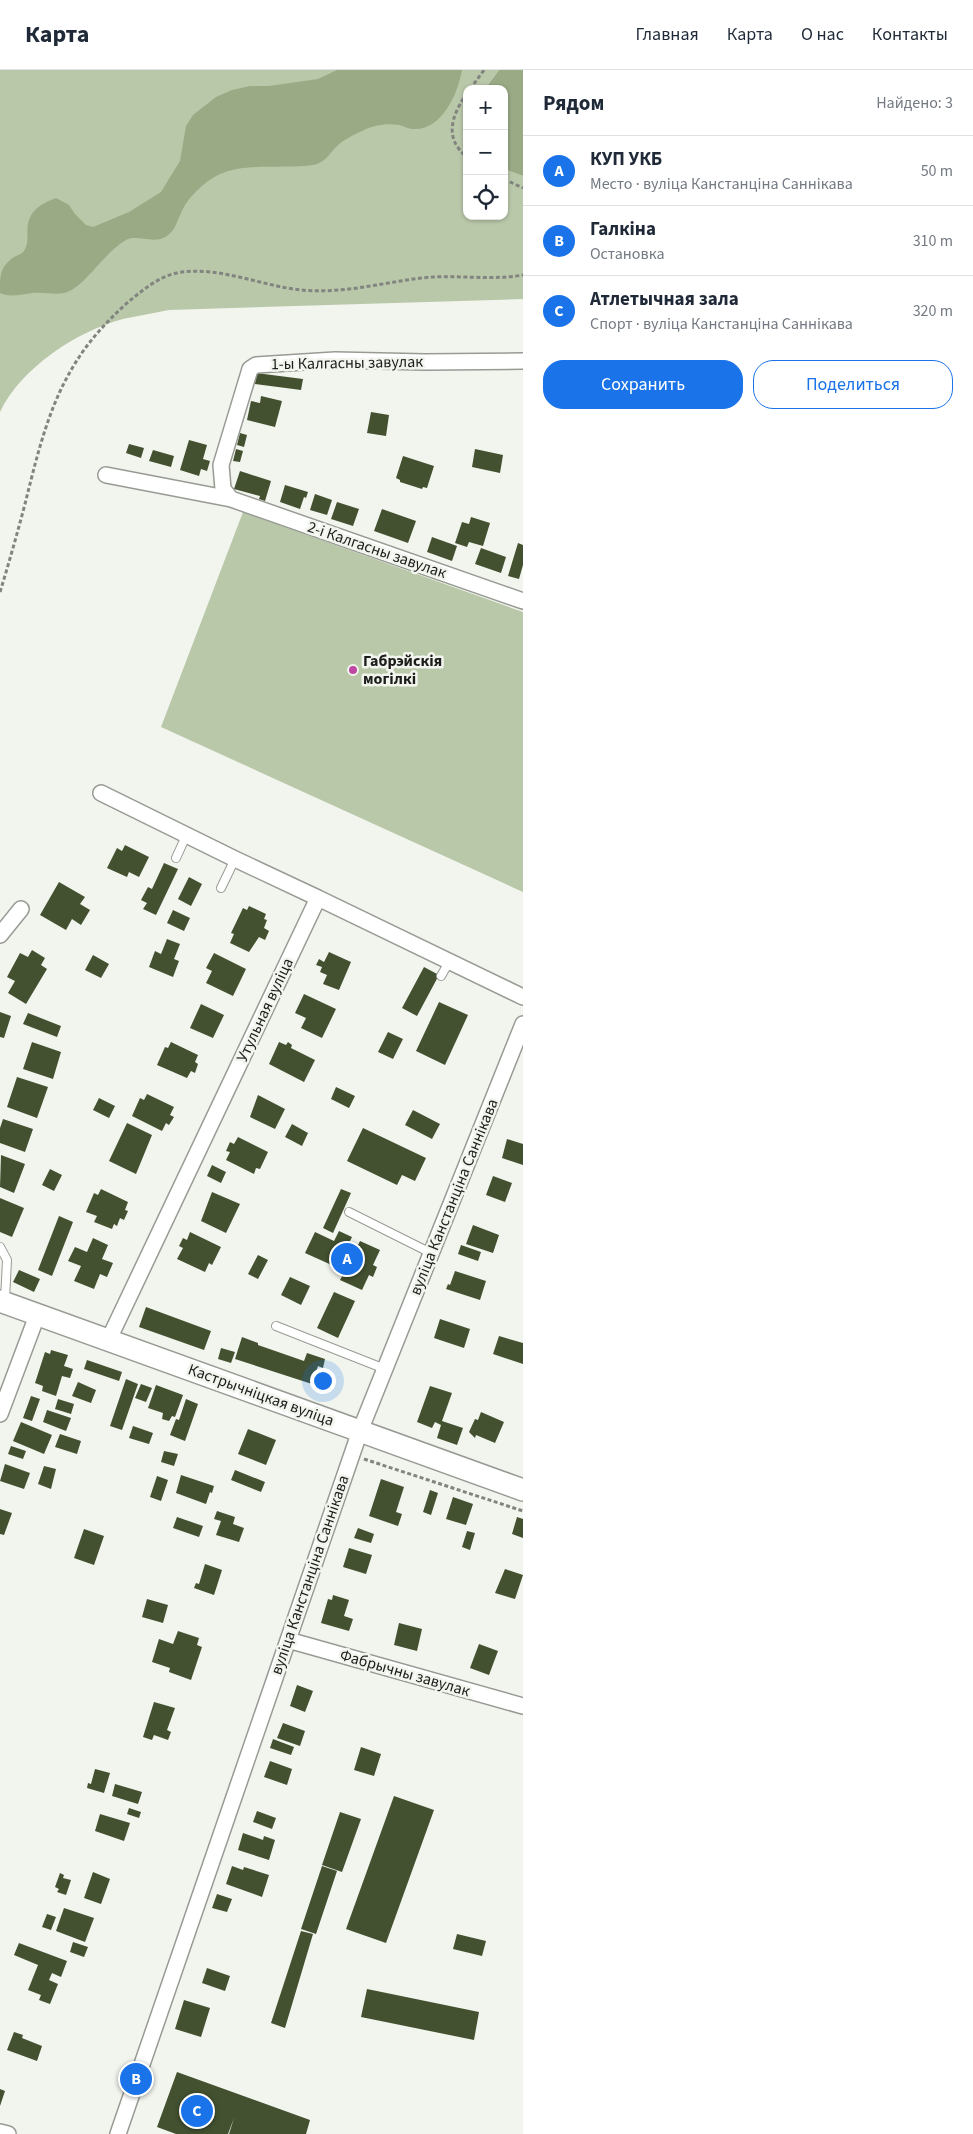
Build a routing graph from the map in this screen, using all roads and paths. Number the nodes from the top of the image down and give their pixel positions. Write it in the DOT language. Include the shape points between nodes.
graph roads {
  1 [pos="484,70"];
  2 [pos="473,85"];
  3 [pos="463,99"];
  4 [pos="463,153"];
  5 [pos="508,181"];
  6 [pos="523,188"];
  7 [pos="523,275"];
  8 [pos="523,361"];
  9 [pos="106,475"];
  10 [pos="231,498"];
  11 [pos="0,592"];
  12 [pos="523,601"];
  13 [pos="101,793"];
  14 [pos="186,836"];
  15 [pos="176,858"];
  16 [pos="235,860"];
  17 [pos="221,888"];
  18 [pos="318,898"];
  19 [pos="21,909"];
  20 [pos="0,935"];
  21 [pos="449,962"];
  22 [pos="441,976"];
  23 [pos="523,997"];
  24 [pos="523,1024"];
  25 [pos="349,1212"];
  26 [pos="0,1247"];
  27 [pos="431,1253"];
  28 [pos="3,1301"];
  29 [pos="38,1313"];
  30 [pos="276,1326"];
  31 [pos="109,1339"];
  32 [pos="385,1368"];
  33 [pos="0,1414"];
  34 [pos="360,1432"];
  35 [pos="352,1455"];
  36 [pos="523,1490"];
  37 [pos="523,1511"];
  38 [pos="288,1640"];
  39 [pos="523,1706"];
  40 [pos="0,2132"];
  41 [pos="8,2134"];
  42 [pos="118,2134"];
  1 -- 2 [label="path"];
  3 -- 4 [label="path" via="452,122 452,136 457,149"];
  5 -- 6 [label="path"];
  7 -- 11 [label="path" via="422,278 380,286 304,290 198,271 166,276 152,284 104,324 69,374 46,430"];
  8 -- 10 [label="street, 1-ы Калгасны завулак" via="335,360 256,365 250,369 221,465 223,489"];
  9 -- 10 [label="street, 2-і Калгасны завулак"];
  10 -- 12 [label="street, 2-і Калгасны завулак"];
  13 -- 14 [label="street"];
  14 -- 15 [label="lane"];
  14 -- 16 [label="street"];
  16 -- 17 [label="lane"];
  16 -- 18 [label="street"];
  18 -- 21 [label="street"];
  18 -- 31 [label="street, Утульная вуліца"];
  19 -- 20 [label="street"];
  21 -- 22 [label="lane"];
  21 -- 23 [label="street"];
  24 -- 27 [label="street, вуліца Канстанціна Саннікава"];
  25 -- 27 [label="lane"];
  26 -- 28 [label="lane" via="7,1260"];
  27 -- 32 [label="street, вуліца Канстанціна Саннікава"];
  28 -- 29 [label="main road, Кастрычніцкая вуліца"];
  29 -- 31 [label="main road, Кастрычніцкая вуліца"];
  29 -- 33 [label="street"];
  30 -- 32 [label="lane"];
  31 -- 34 [label="main road, Кастрычніцкая вуліца"];
  32 -- 34 [label="street, вуліца Канстанціна Саннікава"];
  34 -- 35 [label="street, вуліца Канстанціна Саннікава"];
  34 -- 36 [label="main road, Кастрычніцкая вуліца"];
  35 -- 37 [label="path"];
  35 -- 38 [label="street, вуліца Канстанціна Саннікава"];
  38 -- 39 [label="street, Фабрычны завулак"];
  38 -- 42 [label="street, вуліца Канстанціна Саннікава"];
  40 -- 41 [label="street"];
}
